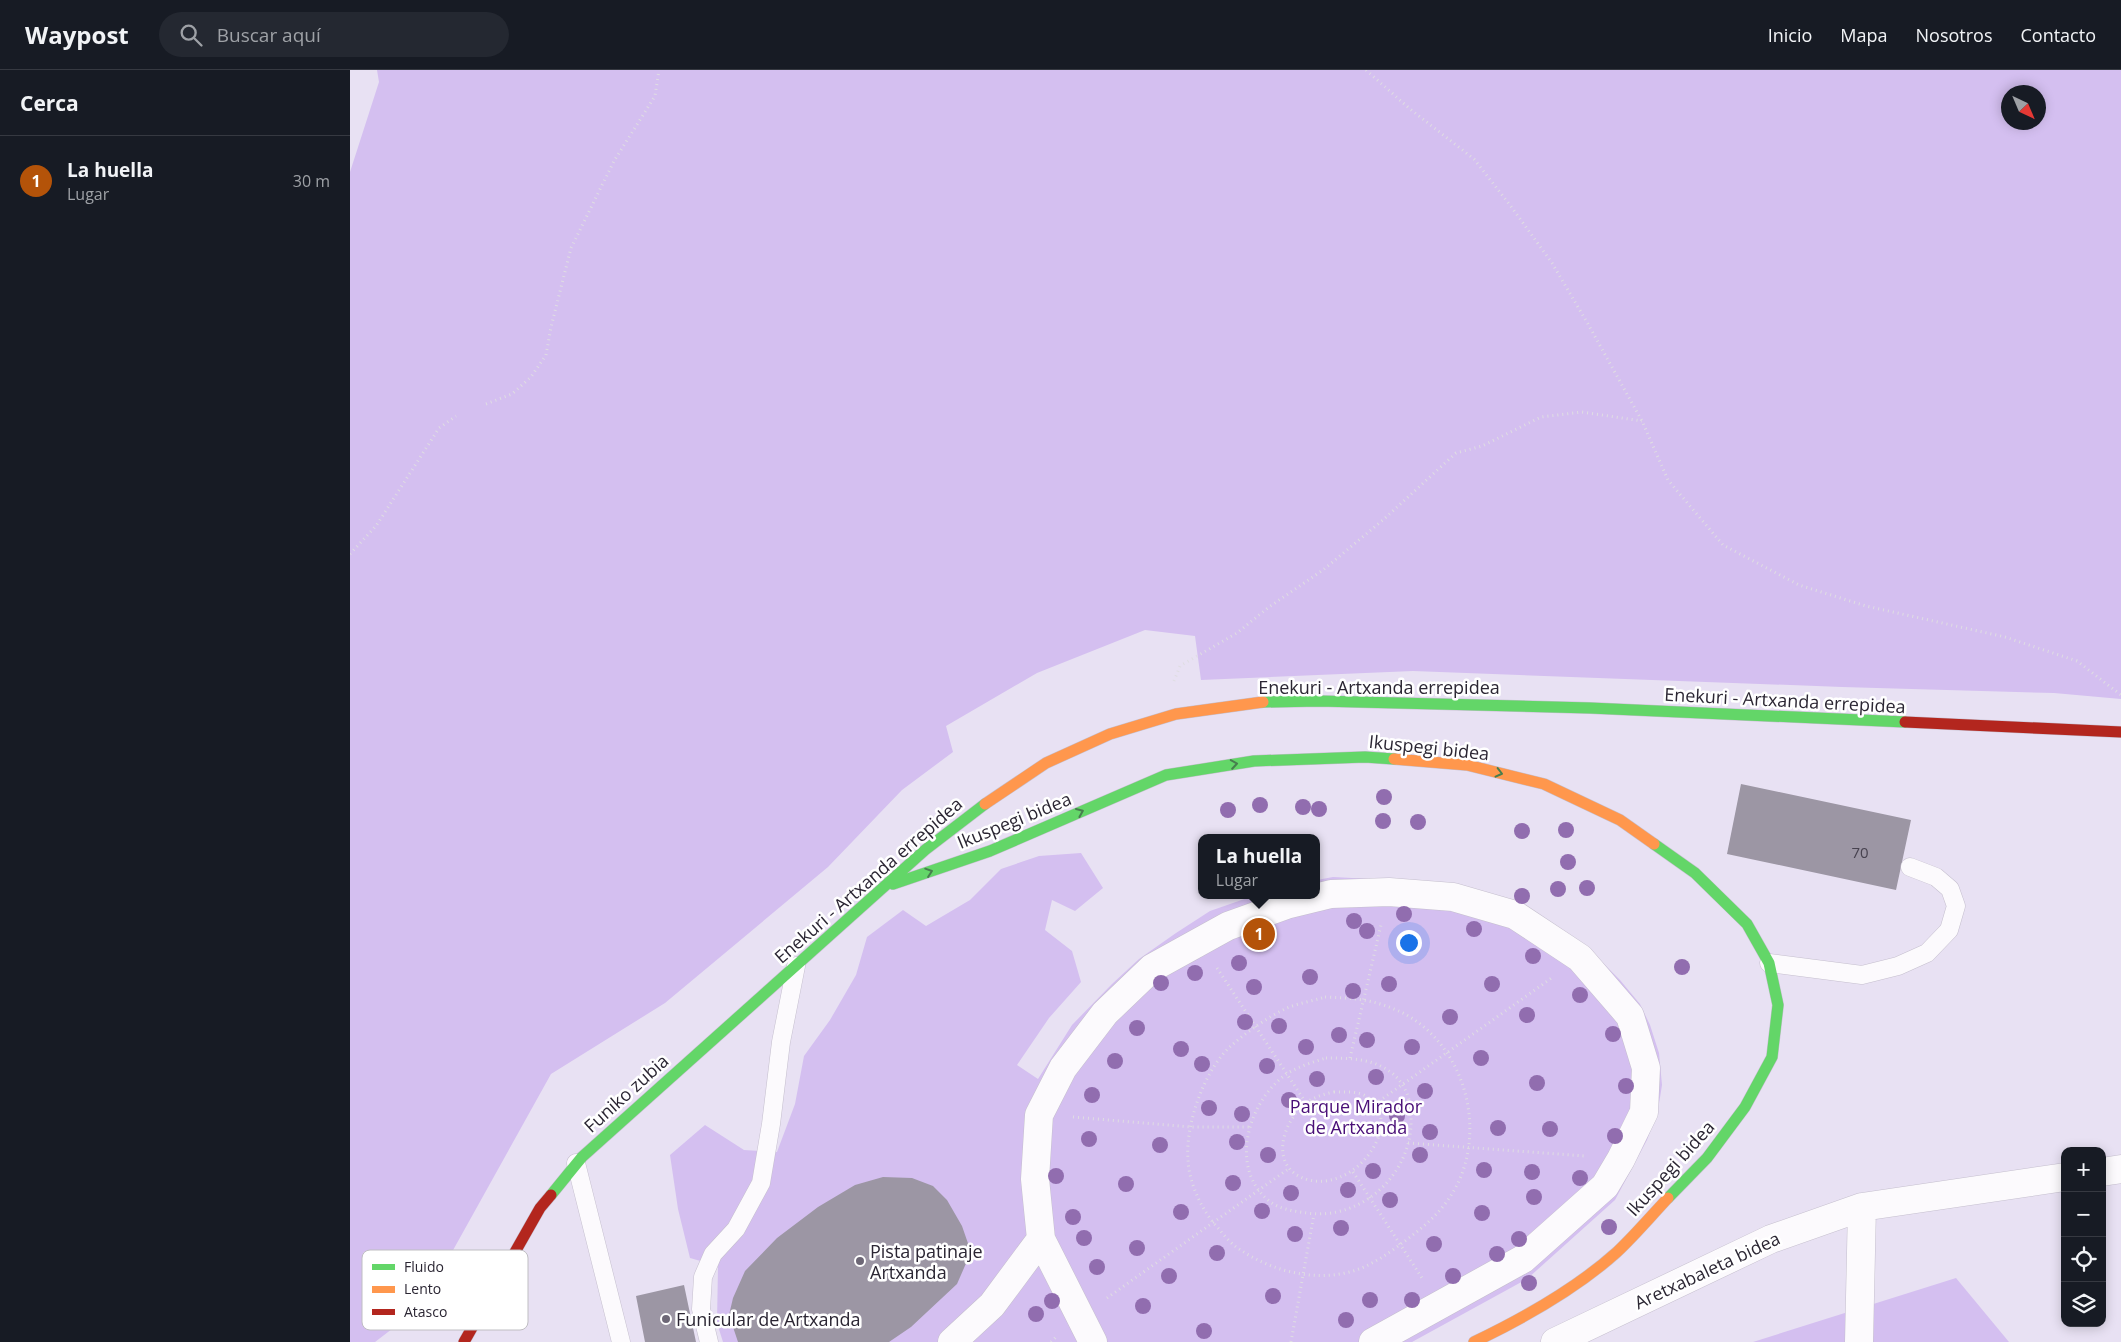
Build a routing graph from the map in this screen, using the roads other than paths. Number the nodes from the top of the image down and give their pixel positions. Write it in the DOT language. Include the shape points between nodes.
graph roads {
  1 [pos="2121,732"];
  2 [pos="1910,868"];
  3 [pos="883,888"];
  4 [pos="1320,897"];
  5 [pos="1311,899"];
  6 [pos="1769,964"];
  7 [pos="796,965"];
  8 [pos="693,1056"];
  9 [pos="579,1160"];
  10 [pos="2121,1169"];
  11 [pos="2106,1171"];
  12 [pos="2061,1178"];
  13 [pos="1862,1207"];
  14 [pos="1041,1239"];
  15 [pos="516,1250"];
  16 [pos="471,1330"];
  17 [pos="464,1342"];
  18 [pos="621,1342"];
  19 [pos="709,1342"];
  20 [pos="952,1342"];
  21 [pos="1093,1342"];
  22 [pos="1374,1342"];
  23 [pos="1474,1342"];
  24 [pos="1555,1342"];
  25 [pos="1859,1342"];
  1 -- 3 [label="street, Enekuri - Artxanda errepidea" via="1590,708 1262,702 1176,714 1110,734 1046,763 969,815"];
  2 -- 6 [label="lane" via="1936,877 1950,889 1956,906 1949,930 1928,953 1862,976"];
  3 -- 6 [label="street, Ikuspegi bidea, one-way" via="990,851 1166,775 1254,761 1365,757 1449,763 1544,784 1620,820 1695,873 1747,924"];
  3 -- 7 [label="street, Enekuri - Artxanda errepidea"];
  4 -- 22 [label="street" via="1389,892 1453,897 1515,916 1580,958 1630,1016 1646,1068 1644,1112 1605,1186 1523,1259"];
  5 -- 14 [label="street" via="1228,926 1199,941 1152,968 1105,1013 1063,1068 1039,1115 1035,1179"];
  6 -- 23 [label="street, Ikuspegi bidea" via="1778,1005 1772,1057 1745,1107 1707,1158 1617,1252 1574,1286 1514,1323"];
  7 -- 8 [label="street, Enekuri - Artxanda errepidea"];
  7 -- 19 [label="lane" via="781,1042 761,1183 736,1229 713,1254 703,1276 701,1309"];
  8 -- 9 [label="street, Funiko zubia"];
  9 -- 15 [label="street" via="540,1208"];
  9 -- 18 [label="lane"];
  10 -- 11 [label="street"];
  12 -- 13 [label="street, Aretxabaleta bidea"];
  13 -- 24 [label="street, Aretxabaleta bidea" via="1771,1238"];
  13 -- 25 [label="street"];
  14 -- 20 [label="street" via="992,1305"];
  14 -- 21 [label="street"];
  16 -- 17 [label="street"];
}
